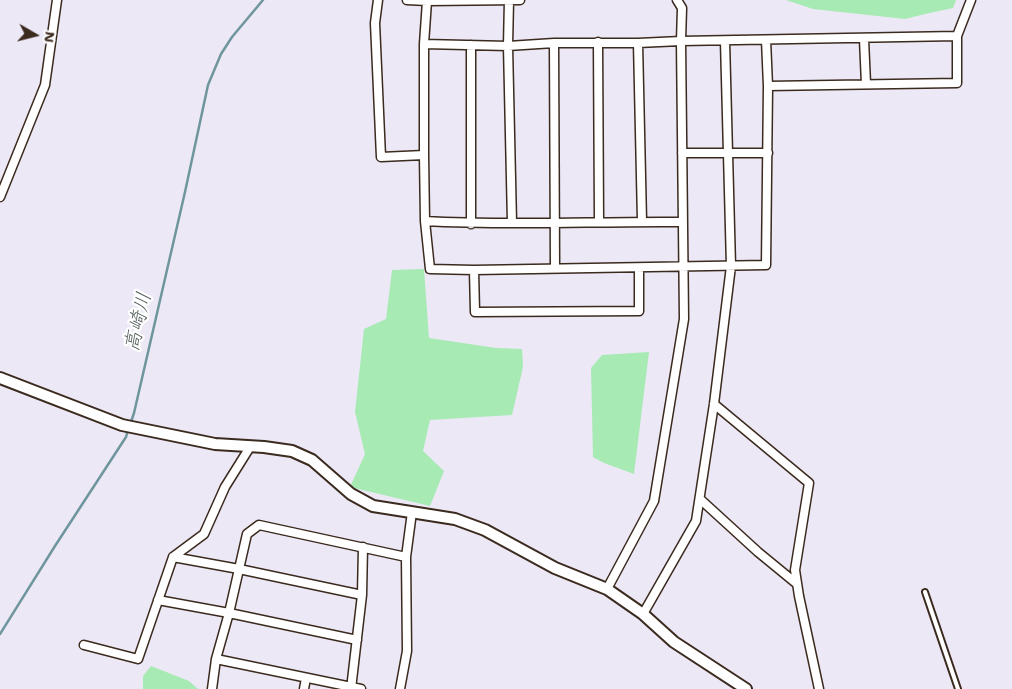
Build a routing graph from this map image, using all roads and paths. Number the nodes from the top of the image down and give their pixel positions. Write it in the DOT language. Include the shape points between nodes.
graph roads {
  1 [pos="57,0"];
  2 [pos="378,0"];
  3 [pos="407,0"];
  4 [pos="509,0"];
  5 [pos="520,0"];
  6 [pos="677,0"];
  7 [pos="972,0"];
  8 [pos="427,1"];
  9 [pos="957,36"];
  10 [pos="864,39"];
  11 [pos="766,40"];
  12 [pos="681,41"];
  13 [pos="725,41"];
  14 [pos="598,42"];
  15 [pos="554,43"];
  16 [pos="638,43"];
  17 [pos="424,44"];
  18 [pos="471,45"];
  19 [pos="508,46"];
  20 [pos="866,84"];
  21 [pos="768,86"];
  22 [pos="768,152"];
  23 [pos="682,153"];
  24 [pos="728,154"];
  25 [pos="424,155"];
  26 [pos="0,197"];
  27 [pos="425,221"];
  28 [pos="555,222"];
  29 [pos="599,222"];
  30 [pos="642,222"];
  31 [pos="683,222"];
  32 [pos="512,223"];
  33 [pos="472,224"];
  34 [pos="731,266"];
  35 [pos="683,267"];
  36 [pos="555,268"];
  37 [pos="639,268"];
  38 [pos="474,270"];
  39 [pos="0,378"];
  40 [pos="714,404"];
  41 [pos="250,447"];
  42 [pos="700,499"];
  43 [pos="412,512"];
  44 [pos="363,547"];
  45 [pos="173,557"];
  46 [pos="406,557"];
  47 [pos="239,569"];
  48 [pos="797,584"];
  49 [pos="607,589"];
  50 [pos="925,592"];
  51 [pos="362,595"];
  52 [pos="158,600"];
  53 [pos="228,613"];
  54 [pos="643,614"];
  55 [pos="357,640"];
  56 [pos="84,645"];
  57 [pos="216,659"];
  58 [pos="306,678"];
  59 [pos="351,688"];
  60 [pos="212,689"];
  61 [pos="304,689"];
  62 [pos="361,689"];
  63 [pos="400,689"];
  64 [pos="746,689"];
  65 [pos="819,689"];
  66 [pos="958,689"];
  1 -- 26 [label="street" via="45,85"];
  2 -- 25 [label="street" via="375,23 381,157"];
  3 -- 8 [label="street"];
  4 -- 5 [label="street"];
  4 -- 8 [label="street"];
  4 -- 19 [label="street"];
  6 -- 12 [label="street" via="682,8"];
  7 -- 9 [label="street"];
  8 -- 17 [label="street"];
  9 -- 10 [label="street"];
  9 -- 20 [label="street" via="957,83"];
  10 -- 11 [label="street"];
  10 -- 20 [label="street"];
  11 -- 13 [label="street"];
  11 -- 21 [label="street"];
  12 -- 13 [label="street"];
  12 -- 16 [label="street"];
  12 -- 23 [label="street"];
  13 -- 24 [label="street"];
  14 -- 15 [label="street"];
  14 -- 16 [label="street"];
  14 -- 29 [label="street"];
  15 -- 19 [label="street"];
  15 -- 28 [label="street"];
  16 -- 30 [label="street"];
  17 -- 18 [label="street"];
  17 -- 25 [label="street"];
  18 -- 19 [label="street"];
  18 -- 33 [label="street"];
  19 -- 32 [label="street"];
  20 -- 21 [label="street"];
  21 -- 22 [label="street"];
  22 -- 24 [label="street"];
  22 -- 34 [label="street" via="766,265"];
  23 -- 24 [label="street"];
  23 -- 31 [label="street"];
  24 -- 34 [label="street"];
  25 -- 27 [label="street"];
  27 -- 33 [label="street"];
  27 -- 38 [label="street" via="430,269"];
  28 -- 29 [label="street"];
  28 -- 32 [label="street"];
  28 -- 36 [label="street"];
  29 -- 30 [label="street"];
  30 -- 31 [label="street"];
  31 -- 35 [label="street"];
  32 -- 33 [label="street"];
  34 -- 35 [label="street"];
  34 -- 40 [label="street"];
  35 -- 37 [label="street"];
  35 -- 49 [label="street" via="684,319 654,501"];
  36 -- 37 [label="street"];
  36 -- 38 [label="street"];
  37 -- 38 [label="street" via="639,310 474,312"];
  39 -- 41 [label="street" via="122,425 215,444"];
  40 -- 42 [label="street"];
  40 -- 48 [label="street" via="809,483 795,570"];
  41 -- 43 [label="street" via="292,452 312,460 351,494 373,506"];
  41 -- 45 [label="street" via="225,487 204,534"];
  42 -- 48 [label="street"];
  42 -- 54 [label="street" via="696,521"];
  43 -- 46 [label="street"];
  43 -- 49 [label="street" via="455,519 485,530 555,568"];
  44 -- 46 [label="street"];
  44 -- 47 [label="street" via="259,525 247,534"];
  44 -- 51 [label="street"];
  45 -- 47 [label="street"];
  45 -- 52 [label="street"];
  46 -- 63 [label="street" via="408,651"];
  47 -- 51 [label="street"];
  47 -- 53 [label="street"];
  48 -- 65 [label="street"];
  49 -- 54 [label="street"];
  50 -- 66 [label="lane"];
  51 -- 55 [label="street"];
  52 -- 53 [label="street"];
  52 -- 56 [label="street" via="138,659"];
  53 -- 55 [label="street"];
  53 -- 57 [label="street"];
  54 -- 64 [label="street" via="674,642"];
  55 -- 59 [label="street"];
  57 -- 58 [label="street"];
  57 -- 60 [label="street"];
  58 -- 59 [label="street"];
  58 -- 61 [label="street"];
  59 -- 62 [label="street"];
}
